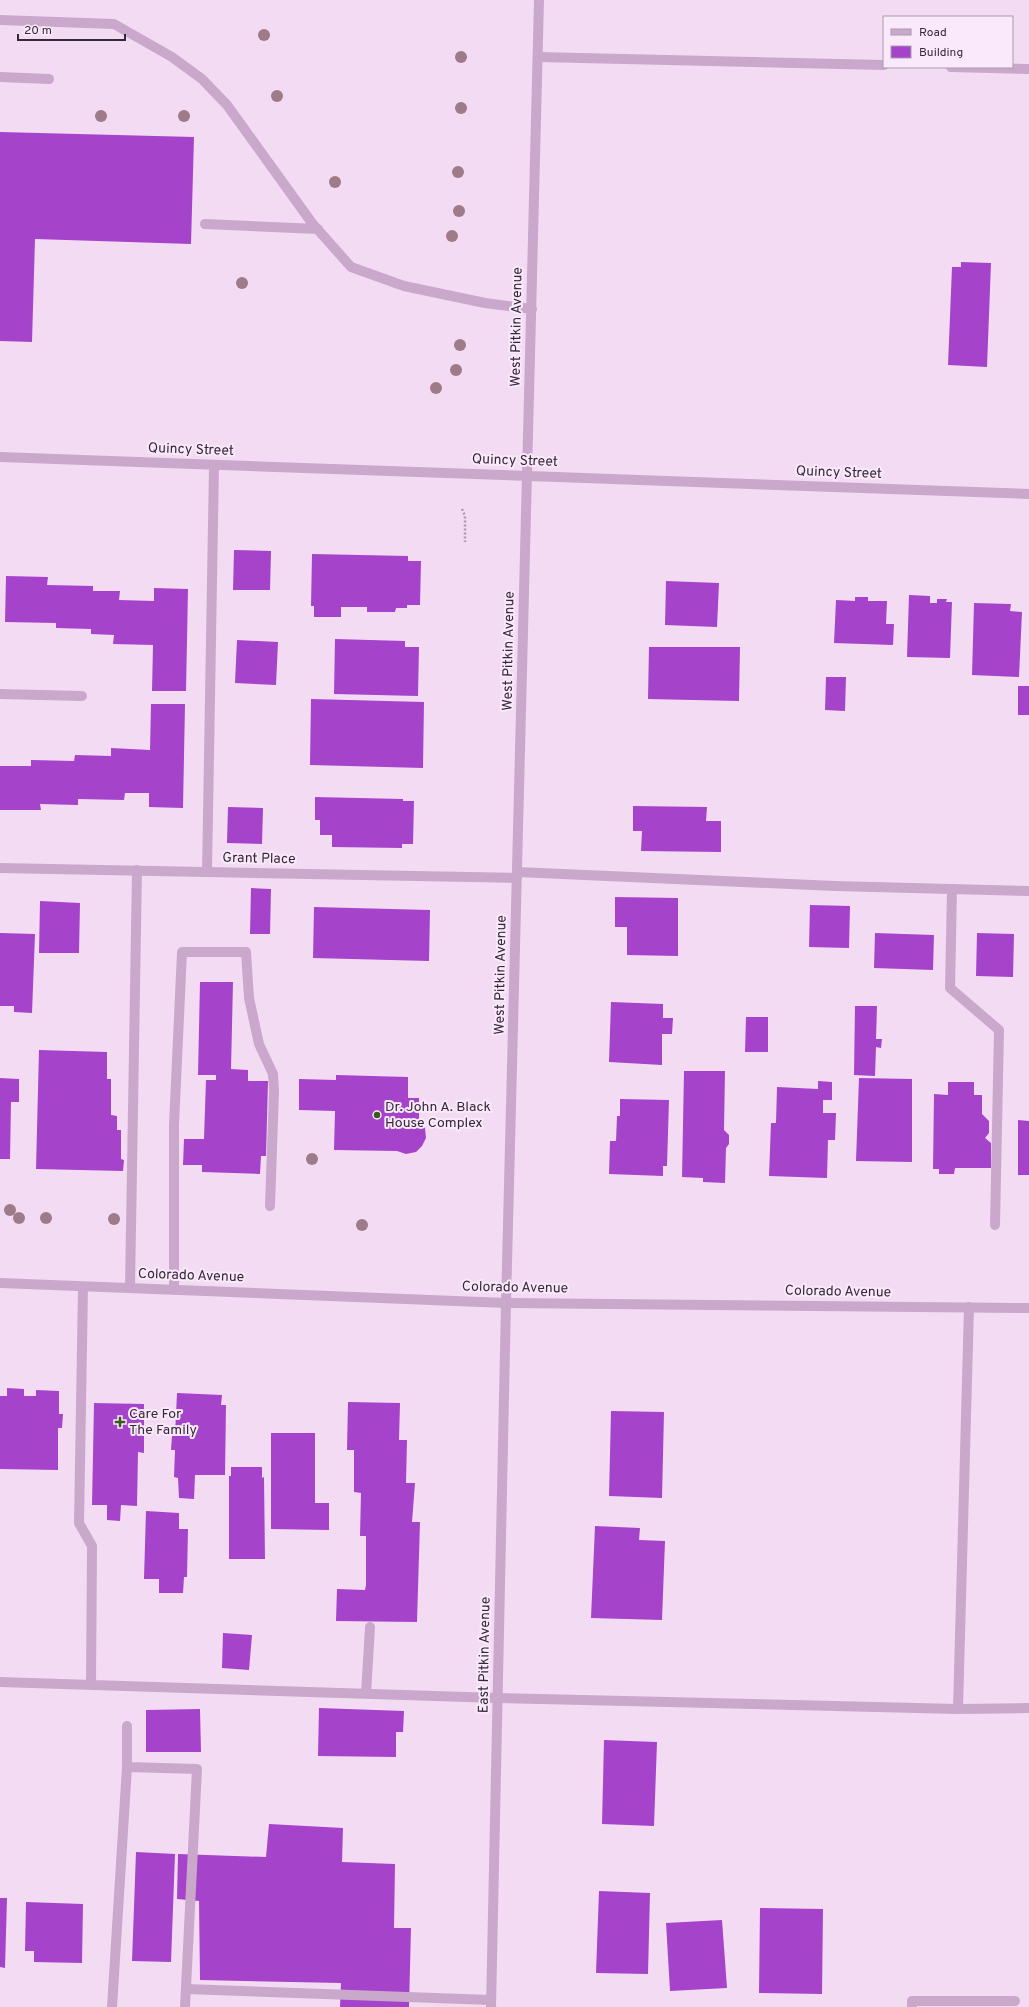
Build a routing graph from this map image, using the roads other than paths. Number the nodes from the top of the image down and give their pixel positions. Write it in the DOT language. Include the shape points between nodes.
graph roads {
  1 [pos="539,0"];
  2 [pos="0,20"];
  3 [pos="538,57"];
  4 [pos="883,65"];
  5 [pos="990,68"];
  6 [pos="1029,69"];
  7 [pos="0,77"];
  8 [pos="49,79"];
  9 [pos="205,224"];
  10 [pos="318,229"];
  11 [pos="532,309"];
  12 [pos="0,457"];
  13 [pos="214,465"];
  14 [pos="527,476"];
  15 [pos="1029,494"];
  16 [pos="0,694"];
  17 [pos="82,696"];
  18 [pos="0,868"];
  19 [pos="137,870"];
  20 [pos="207,872"];
  21 [pos="517,875"];
  22 [pos="952,889"];
  23 [pos="1029,891"];
  24 [pos="270,1206"];
  25 [pos="995,1225"];
  26 [pos="0,1283"];
  27 [pos="83,1287"];
  28 [pos="130,1288"];
  29 [pos="174,1290"];
  30 [pos="506,1303"];
  31 [pos="969,1307"];
  32 [pos="1029,1308"];
  33 [pos="370,1627"];
  34 [pos="0,1682"];
  35 [pos="91,1684"];
  36 [pos="366,1694"];
  37 [pos="498,1698"];
  38 [pos="958,1708"];
  39 [pos="1029,1708"];
  40 [pos="127,1726"];
  41 [pos="127,1767"];
  42 [pos="186,1989"];
  43 [pos="1015,2001"];
  44 [pos="491,2003"];
  45 [pos="112,2007"];
  46 [pos="185,2007"];
  47 [pos="912,2007"];
  1 -- 3 [label="street, West Pitkin Avenue"];
  2 -- 10 [label="street" via="114,24 172,57 202,79 227,106"];
  3 -- 4 [label="street"];
  3 -- 11 [label="street, West Pitkin Avenue"];
  5 -- 6 [label="street"];
  7 -- 8 [label="street"];
  9 -- 10 [label="street"];
  10 -- 11 [label="street" via="351,267 392,283 485,303"];
  11 -- 14 [label="street, West Pitkin Avenue"];
  12 -- 13 [label="street, Quincy Street"];
  13 -- 14 [label="street, Quincy Street"];
  13 -- 20 [label="street"];
  14 -- 15 [label="street, Quincy Street"];
  14 -- 21 [label="street, West Pitkin Avenue"];
  16 -- 17 [label="street"];
  18 -- 19 [label="street, Grant Place"];
  19 -- 20 [label="street, Grant Place"];
  19 -- 28 [label="street"];
  20 -- 21 [label="street, Grant Place"];
  21 -- 22 [label="street, Grant Place"];
  21 -- 30 [label="street, West Pitkin Avenue"];
  22 -- 23 [label="street, Grant Place"];
  22 -- 25 [label="street" via="950,988 999,1030"];
  24 -- 29 [label="street" via="273,1074 259,1044 249,998 246,952 182,952 174,1125"];
  26 -- 27 [label="street, Colorado Avenue"];
  27 -- 28 [label="street, Colorado Avenue"];
  27 -- 35 [label="street" via="79,1523 92,1546"];
  28 -- 29 [label="street, Colorado Avenue"];
  29 -- 30 [label="street, Colorado Avenue"];
  30 -- 31 [label="street, Colorado Avenue"];
  30 -- 37 [label="street, East Pitkin Avenue"];
  31 -- 32 [label="street, Colorado Avenue"];
  31 -- 38 [label="street"];
  33 -- 36 [label="street"];
  34 -- 35 [label="street"];
  35 -- 36 [label="street"];
  36 -- 37 [label="street"];
  37 -- 38 [label="street"];
  37 -- 44 [label="street, East Pitkin Avenue"];
  38 -- 39 [label="street"];
  40 -- 41 [label="street"];
  41 -- 42 [label="street" via="196,1769"];
  41 -- 45 [label="street"];
  42 -- 44 [label="street"];
  42 -- 46 [label="street"];
  43 -- 47 [label="street" via="912,2001"];
}
